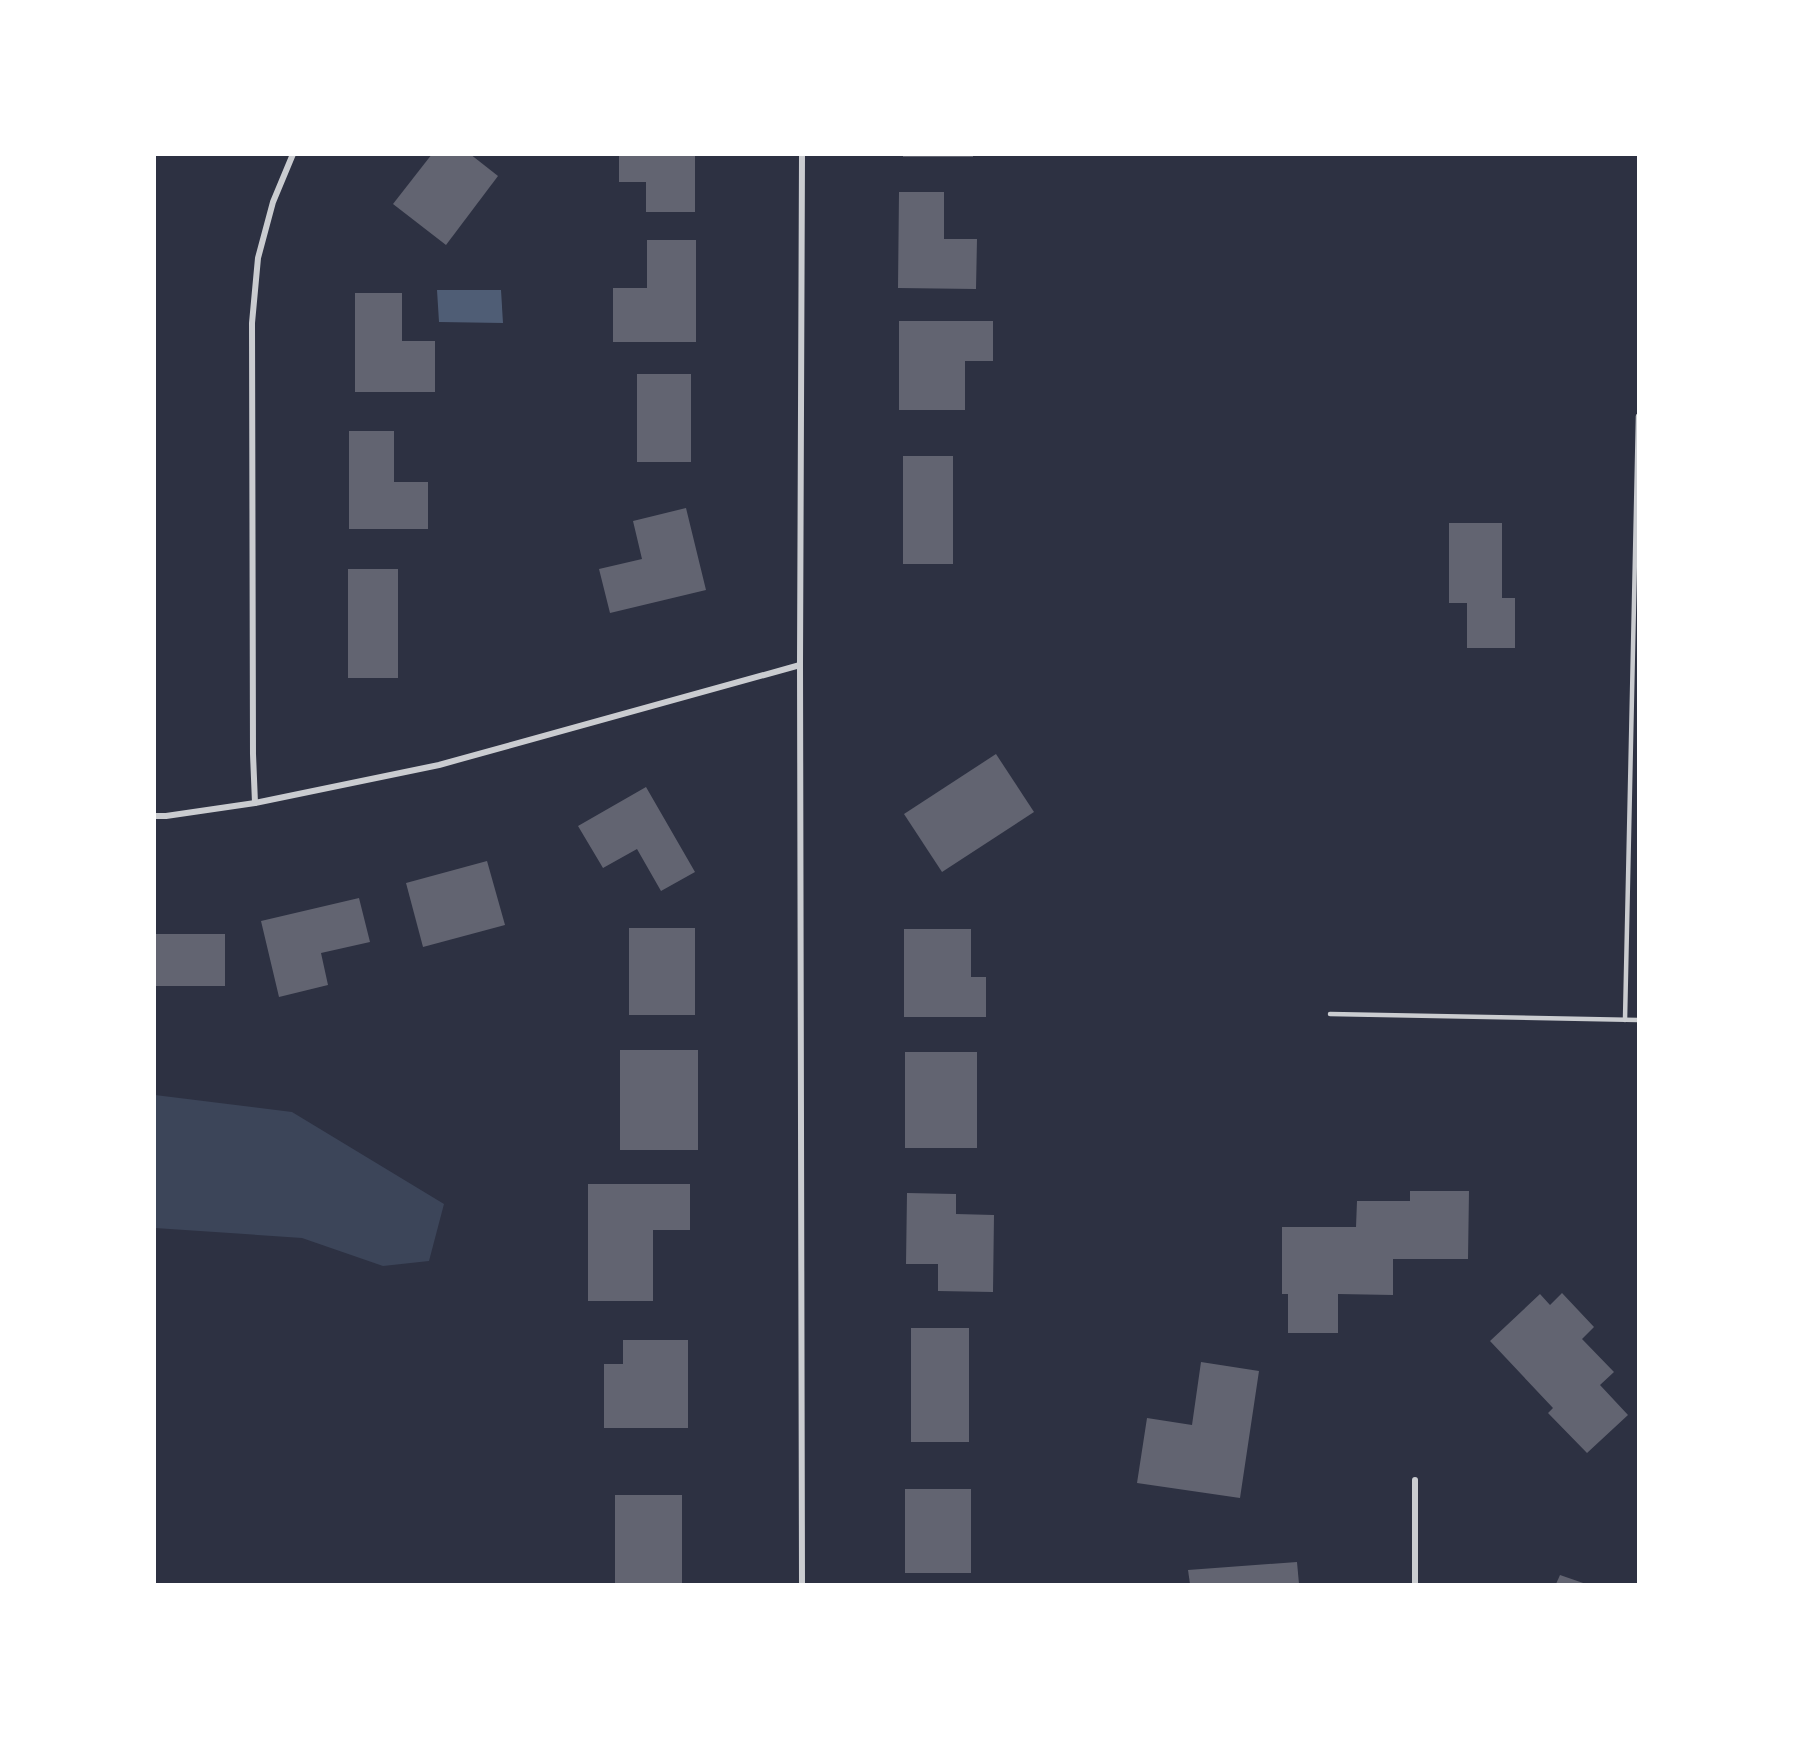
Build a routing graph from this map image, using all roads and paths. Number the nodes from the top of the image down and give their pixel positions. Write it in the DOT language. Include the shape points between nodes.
graph roads {
  1 [pos="293,154"];
  2 [pos="802,154"];
  3 [pos="1638,416"];
  4 [pos="800,665"];
  5 [pos="255,803"];
  6 [pos="154,816"];
  7 [pos="1330,1014"];
  8 [pos="1625,1020"];
  9 [pos="1638,1020"];
  10 [pos="1414,1480"];
  11 [pos="802,1584"];
  12 [pos="1415,1584"];
  1 -- 5 [label="street" via="273,202 258,258 252,323"];
  2 -- 4 [label="street"];
  3 -- 8 [label="lane"];
  4 -- 5 [label="street" via="439,765"];
  4 -- 11 [label="street"];
  5 -- 6 [label="street"];
  7 -- 8 [label="lane"];
  8 -- 9 [label="lane"];
  10 -- 12 [label="street"];
}
